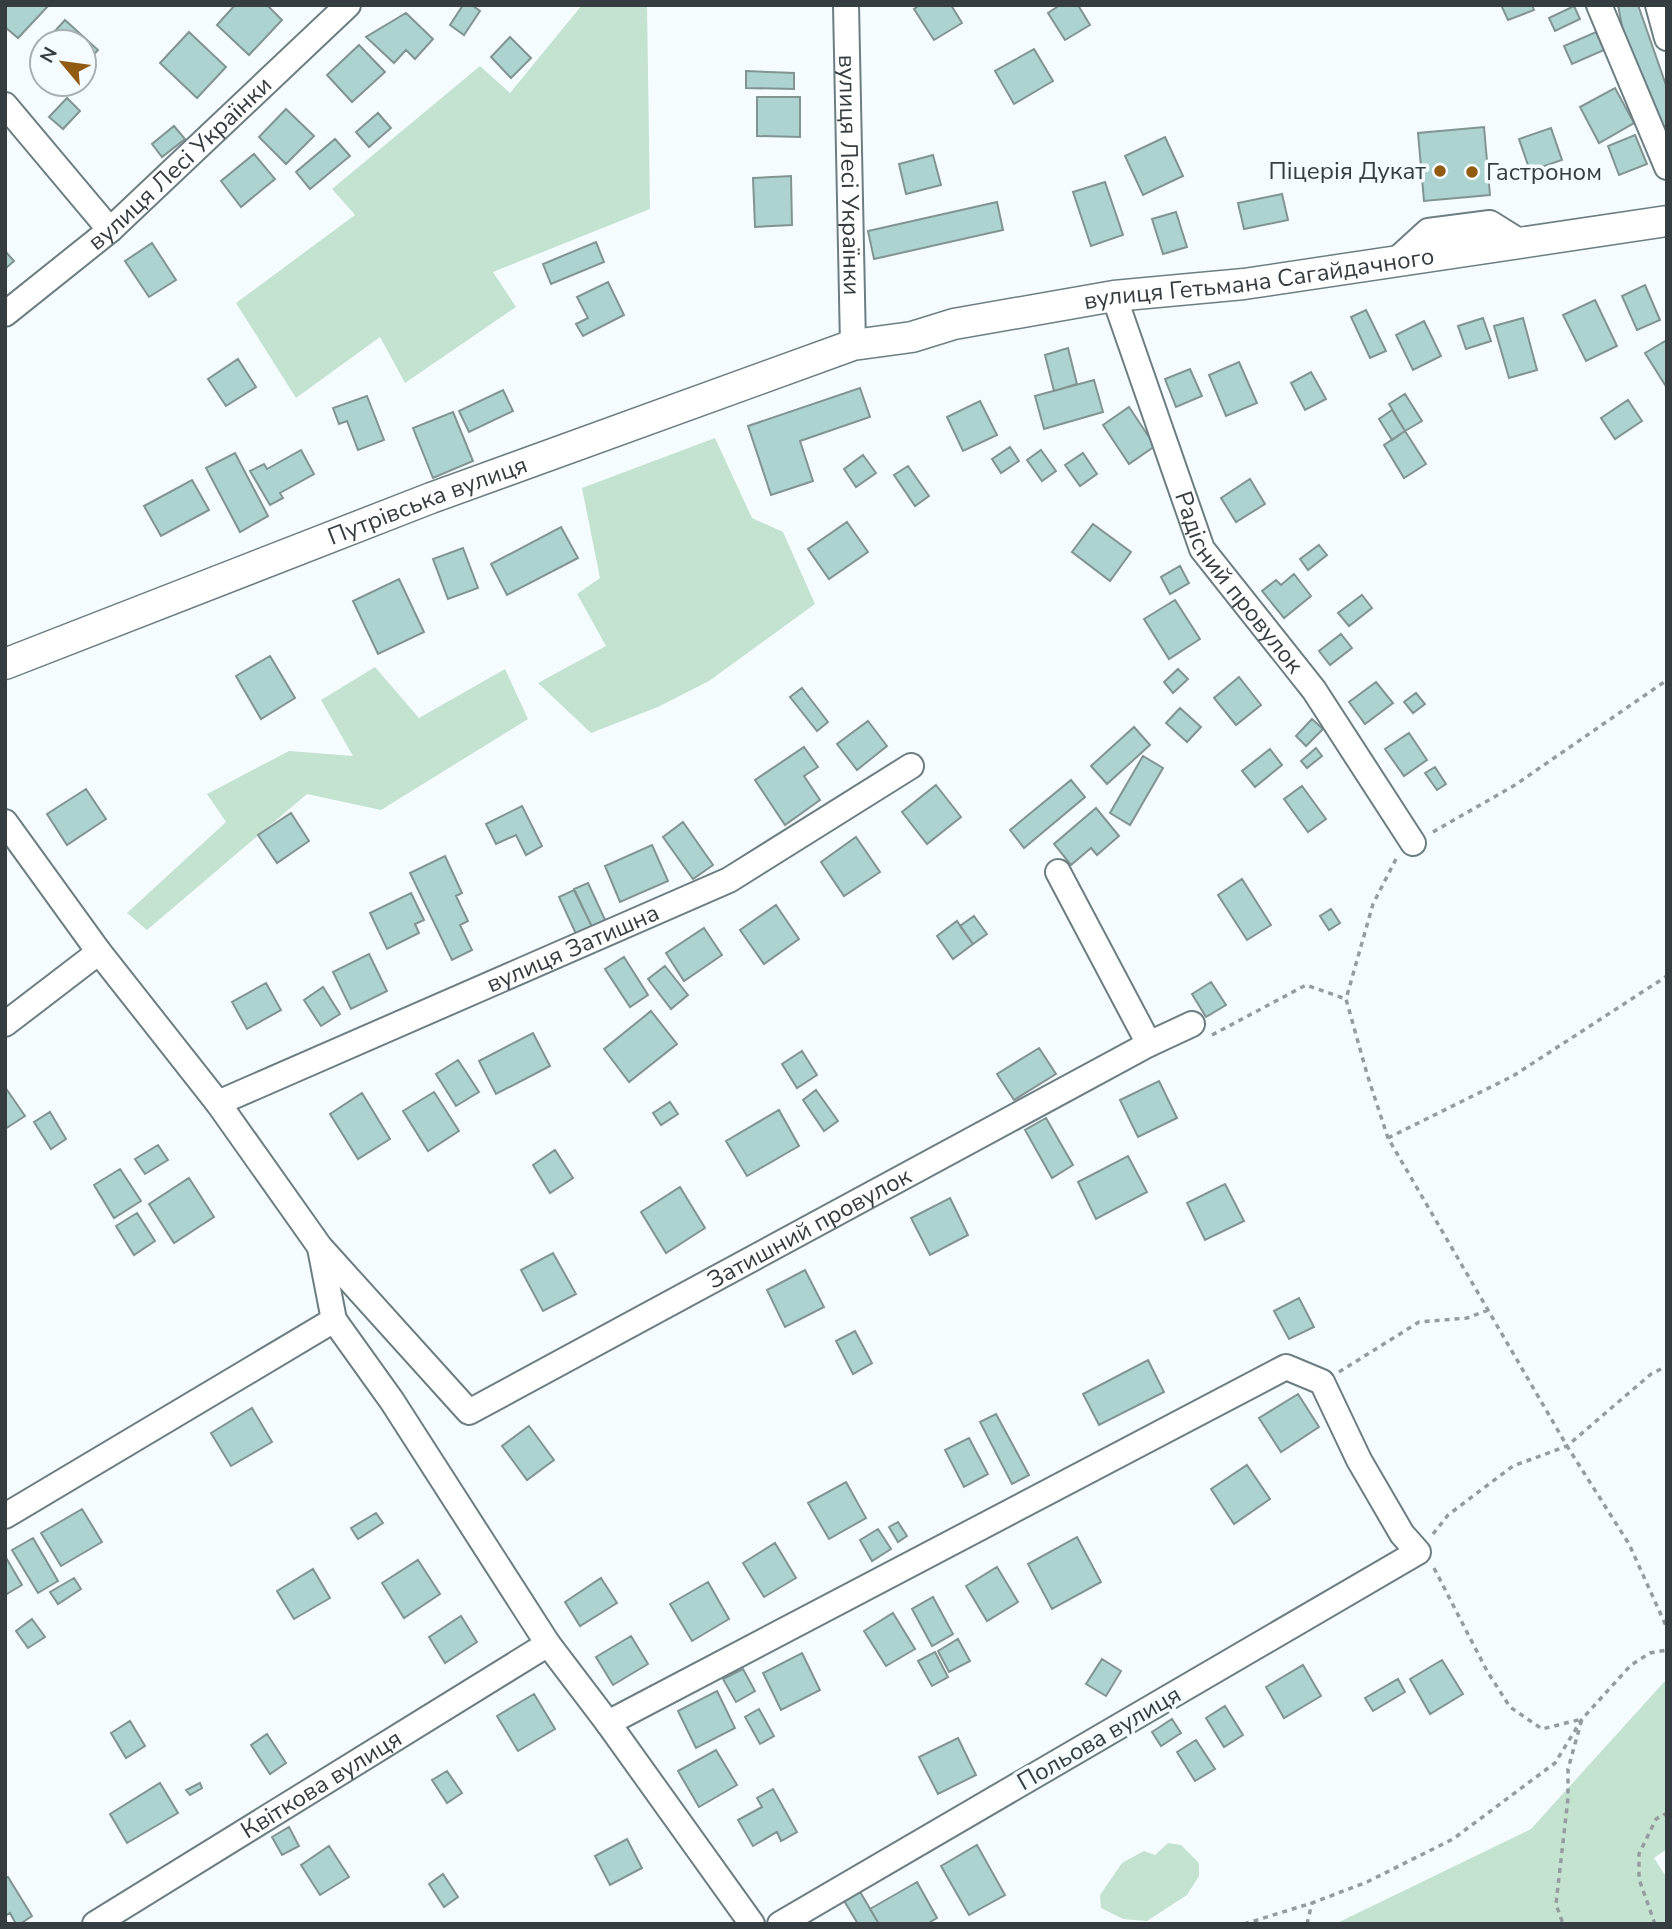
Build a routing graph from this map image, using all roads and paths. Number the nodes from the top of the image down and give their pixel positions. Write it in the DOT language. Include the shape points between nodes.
graph roads {
  1 [pos="348,5"];
  2 [pos="846,5"];
  3 [pos="1600,5"];
  4 [pos="1658,5"];
  5 [pos="1667,38"];
  6 [pos="5,104"];
  7 [pos="1667,167"];
  8 [pos="1667,221"];
  9 [pos="110,230"];
  10 [pos="1114,296"];
  11 [pos="5,314"];
  12 [pos="853,345"];
  13 [pos="7,660"];
  14 [pos="1667,680"];
  15 [pos="911,766"];
  16 [pos="5,822"];
  17 [pos="1413,843"];
  18 [pos="1058,872"];
  19 [pos="99,952"];
  20 [pos="1667,976"];
  21 [pos="1346,999"];
  22 [pos="5,1024"];
  23 [pos="1192,1024"];
  24 [pos="1149,1044"];
  25 [pos="218,1103"];
  26 [pos="1388,1138"];
  27 [pos="320,1247"];
  28 [pos="1488,1310"];
  29 [pos="334,1320"];
  30 [pos="1667,1366"];
  31 [pos="1322,1382"];
  32 [pos="1567,1446"];
  33 [pos="5,1516"];
  34 [pos="1418,1552"];
  35 [pos="1667,1628"];
  36 [pos="548,1644"];
  37 [pos="1667,1650"];
  38 [pos="1582,1719"];
  39 [pos="608,1723"];
  40 [pos="1667,1813"];
  41 [pos="1312,1903"];
  42 [pos="95,1924"];
  43 [pos="752,1924"];
  44 [pos="780,1924"];
  45 [pos="1244,1924"];
  46 [pos="1307,1924"];
  47 [pos="1563,1924"];
  48 [pos="1655,1924"];
  1 -- 9 [label="street, вулиця Лесі Українки"];
  2 -- 12 [label="street, вулиця Лесі Українки"];
  3 -- 7 [label="street"];
  4 -- 5 [label="street"];
  6 -- 9 [label="street"];
  8 -- 10 [label="main road, вулиця Гетьмана Сагайдачного" via="1244,284"];
  9 -- 11 [label="street, вулиця Лесі Українки"];
  10 -- 12 [label="main road, вулиця Гетьмана Сагайдачного"];
  10 -- 17 [label="street, Радісний провулок" via="1202,549 1314,690"];
  12 -- 13 [label="main road, Путрівська вулиця" via="431,498"];
  14 -- 17 [label="path" via="1515,785"];
  15 -- 25 [label="street, вулиця Затишна" via="729,880"];
  16 -- 19 [label="street"];
  17 -- 21 [label="path" via="1393,861 1373,904"];
  18 -- 24 [label="street"];
  19 -- 22 [label="street"];
  19 -- 25 [label="street"];
  20 -- 26 [label="path" via="1513,1076"];
  21 -- 23 [label="path" via="1306,985 1204,1039"];
  21 -- 26 [label="path"];
  23 -- 24 [label="street"];
  24 -- 27 [label="street, Затишний провулок" via="469,1412"];
  25 -- 27 [label="street"];
  26 -- 28 [label="path"];
  27 -- 29 [label="street"];
  28 -- 31 [label="path" via="1467,1318 1419,1322"];
  28 -- 32 [label="path"];
  29 -- 33 [label="street"];
  29 -- 36 [label="street" via="392,1401"];
  30 -- 32 [label="path" via="1651,1374"];
  31 -- 34 [label="street" via="1359,1460 1402,1534"];
  31 -- 39 [label="street" via="1286,1367"];
  32 -- 34 [label="path" via="1513,1466 1448,1515"];
  32 -- 35 [label="path" via="1629,1544"];
  34 -- 38 [label="path" via="1440,1577 1510,1707 1542,1729"];
  34 -- 44 [label="street, Польова вулиця"];
  36 -- 39 [label="street"];
  36 -- 42 [label="street, Квіткова вулиця"];
  37 -- 38 [label="path" via="1650,1653 1631,1665"];
  38 -- 41 [label="path" via="1555,1763 1453,1839 1367,1882"];
  38 -- 47 [label="path" via="1568,1769 1556,1904"];
  39 -- 43 [label="street"];
  40 -- 48 [label="path" via="1656,1819 1639,1854 1639,1878"];
  41 -- 45 [label="path"];
  41 -- 46 [label="path"];
}
